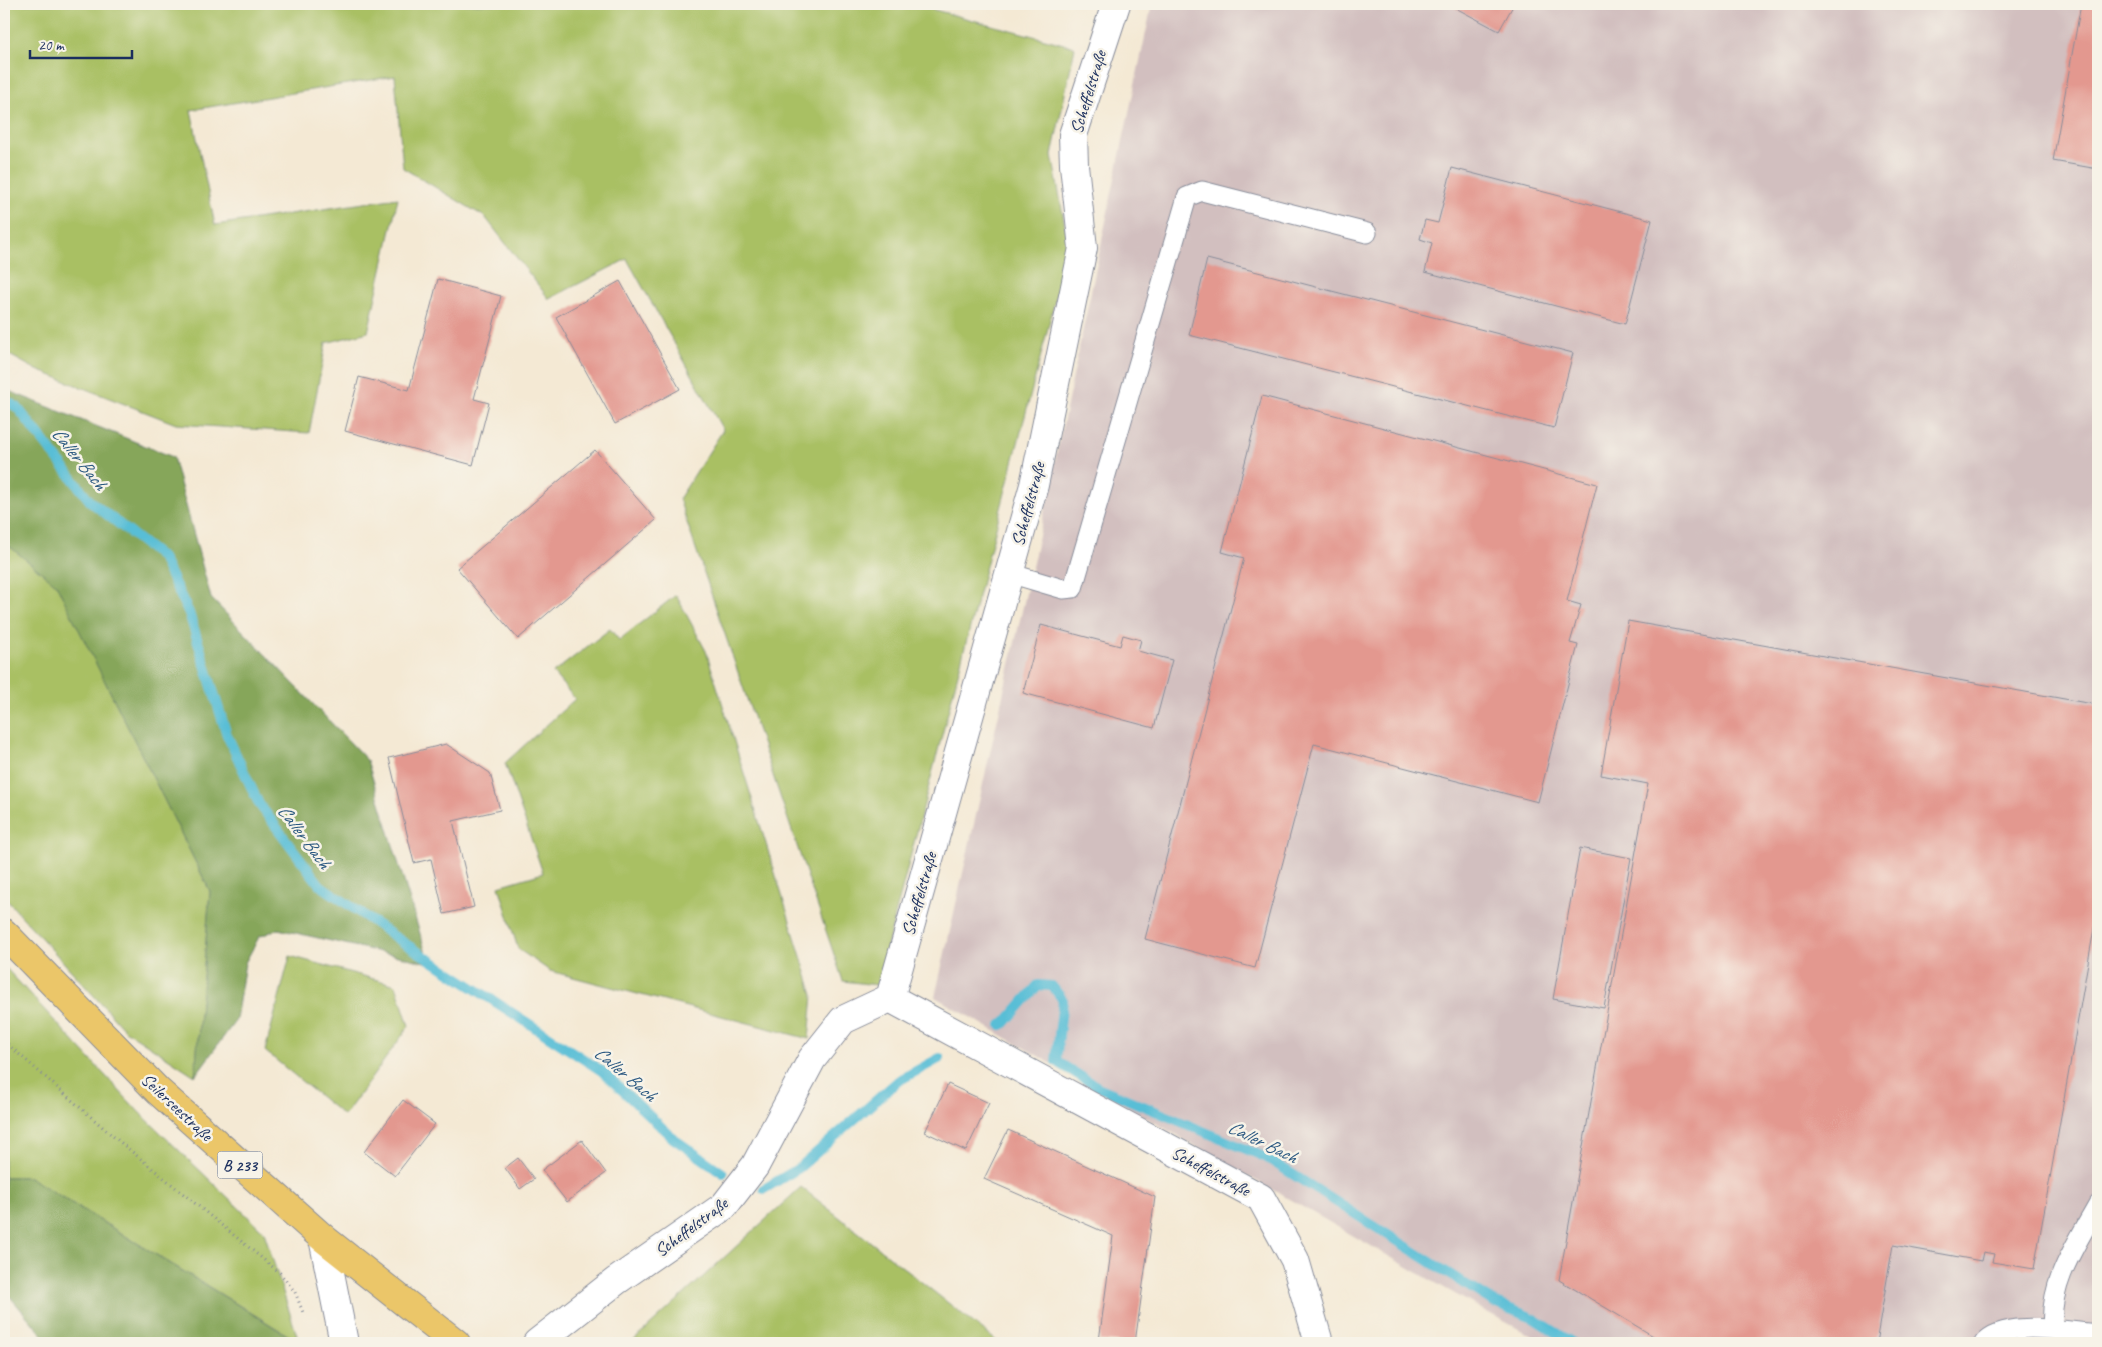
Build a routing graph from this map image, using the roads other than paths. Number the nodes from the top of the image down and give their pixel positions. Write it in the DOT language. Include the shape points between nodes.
graph roads {
  1 [pos="1116,4"];
  2 [pos="1367,233"];
  3 [pos="1009,574"];
  4 [pos="4,933"];
  5 [pos="890,998"];
  6 [pos="2098,1205"];
  7 [pos="323,1238"];
  8 [pos="2053,1329"];
  9 [pos="2098,1334"];
  10 [pos="344,1343"];
  11 [pos="456,1343"];
  12 [pos="538,1343"];
  13 [pos="1319,1343"];
  14 [pos="1984,1343"];
  1 -- 3 [label="street, Scheffelstraße" via="1073,135 1083,248 1034,485"];
  2 -- 3 [label="lane" via="1202,191 1187,197 1073,588 1063,589"];
  3 -- 5 [label="street, Scheffelstraße"];
  4 -- 7 [label="main road, Seilerseestraße / B 233" via="158,1091"];
  5 -- 12 [label="street, Scheffelstraße" via="843,1020 812,1059 754,1166 724,1206 616,1281"];
  5 -- 13 [label="street, Scheffelstraße" via="1261,1198 1295,1260"];
  6 -- 8 [label="lane" via="2055,1290"];
  7 -- 10 [label="street"];
  7 -- 11 [label="main road, Seilerseestraße / B 233"];
  8 -- 9 [label="lane"];
  8 -- 14 [label="lane" via="2012,1329 1990,1336"];
}
